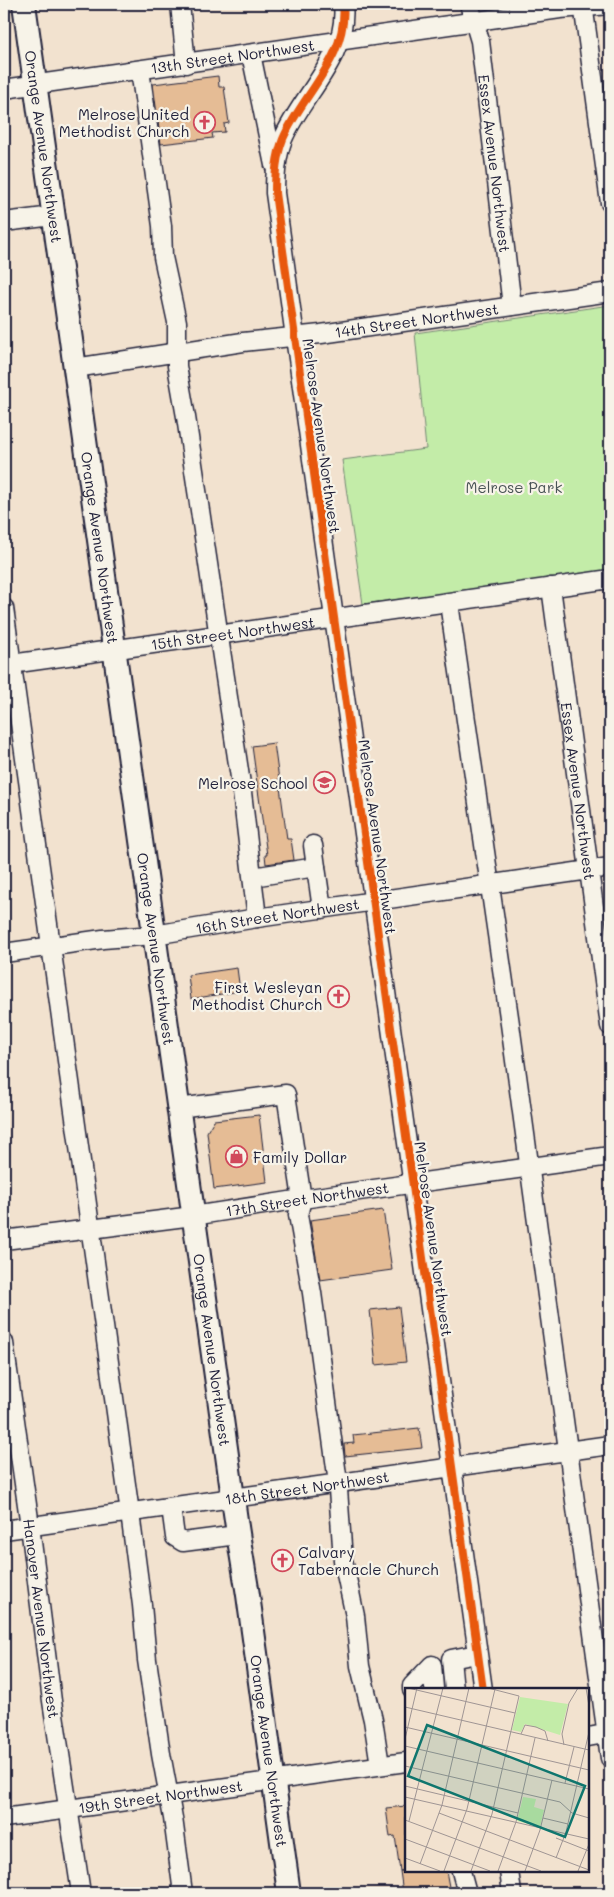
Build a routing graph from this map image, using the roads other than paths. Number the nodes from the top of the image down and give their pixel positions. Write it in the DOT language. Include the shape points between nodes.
graph roads {
  1 [pos="24,4"];
  2 [pos="180,4"];
  3 [pos="343,4"];
  4 [pos="469,4"];
  5 [pos="610,5"];
  6 [pos="583,6"];
  7 [pos="474,22"];
  8 [pos="339,42"];
  9 [pos="251,54"];
  10 [pos="186,64"];
  11 [pos="140,70"];
  12 [pos="35,85"];
  13 [pos="4,89"];
  14 [pos="275,170"];
  15 [pos="610,204"];
  16 [pos="53,216"];
  17 [pos="4,222"];
  18 [pos="610,292"];
  19 [pos="512,306"];
  20 [pos="295,336"];
  21 [pos="176,352"];
  22 [pos="75,368"];
  23 [pos="610,579"];
  24 [pos="551,588"];
  25 [pos="449,603"];
  26 [pos="4,608"];
  27 [pos="334,618"];
  28 [pos="218,634"];
  29 [pos="114,650"];
  30 [pos="8,664"];
  31 [pos="313,845"];
  32 [pos="316,867"];
  33 [pos="610,867"];
  34 [pos="588,870"];
  35 [pos="260,876"];
  36 [pos="489,885"];
  37 [pos="373,901"];
  38 [pos="322,909"];
  39 [pos="257,918"];
  40 [pos="154,935"];
  41 [pos="51,946"];
  42 [pos="4,953"];
  43 [pos="610,1026"];
  44 [pos="178,1108"];
  45 [pos="610,1156"];
  46 [pos="529,1169"];
  47 [pos="413,1184"];
  48 [pos="302,1198"];
  49 [pos="193,1216"];
  50 [pos="90,1228"];
  51 [pos="4,1240"];
  52 [pos="4,1343"];
  53 [pos="610,1445"];
  54 [pos="568,1451"];
  55 [pos="452,1467"];
  56 [pos="337,1483"];
  57 [pos="233,1498"];
  58 [pos="171,1507"];
  59 [pos="130,1513"];
  60 [pos="30,1526"];
  61 [pos="4,1530"];
  62 [pos="237,1535"];
  63 [pos="477,1654"];
  64 [pos="451,1659"];
  65 [pos="432,1665"];
  66 [pos="412,1688"];
  67 [pos="434,1688"];
  68 [pos="454,1688"];
  69 [pos="483,1688"];
  70 [pos="608,1734"];
  71 [pos="589,1736"];
  72 [pos="610,1758"];
  73 [pos="405,1762"];
  74 [pos="380,1765"];
  75 [pos="273,1780"];
  76 [pos="169,1795"];
  77 [pos="69,1810"];
  78 [pos="4,1818"];
  79 [pos="452,1872"];
  80 [pos="461,1872"];
  81 [pos="509,1872"];
  82 [pos="81,1893"];
  83 [pos="183,1893"];
  84 [pos="289,1893"];
  85 [pos="453,1893"];
  86 [pos="467,1893"];
  87 [pos="511,1893"];
  1 -- 12 [label="main road, Orange Avenue Northwest"];
  2 -- 10 [label="street"];
  3 -- 8 [label="street, Melrose Avenue Northwest"];
  4 -- 7 [label="street, Essex Avenue Northwest"];
  5 -- 6 [label="street, 13th Street Northwest"];
  6 -- 7 [label="street, 13th Street Northwest"];
  6 -- 15 [label="street"];
  7 -- 8 [label="street, 13th Street Northwest"];
  7 -- 19 [label="street, Essex Avenue Northwest" via="480,41"];
  8 -- 9 [label="street, 13th Street Northwest"];
  8 -- 14 [label="street, Melrose Avenue Northwest" via="291,124"];
  9 -- 10 [label="street, 13th Street Northwest"];
  9 -- 14 [label="street"];
  10 -- 11 [label="street, 13th Street Northwest"];
  11 -- 12 [label="street, 13th Street Northwest"];
  11 -- 21 [label="street" via="162,226 163,257 177,322"];
  12 -- 13 [label="street, 13th Street Northwest"];
  12 -- 16 [label="main road, Orange Avenue Northwest"];
  14 -- 20 [label="street, Melrose Avenue Northwest" via="275,193"];
  16 -- 17 [label="street"];
  16 -- 22 [label="main road, Orange Avenue Northwest"];
  18 -- 19 [label="street, 14th Street Northwest"];
  19 -- 20 [label="street, 14th Street Northwest"];
  20 -- 21 [label="street, 14th Street Northwest"];
  20 -- 27 [label="street, Melrose Avenue Northwest"];
  21 -- 22 [label="street, 14th Street Northwest"];
  21 -- 28 [label="street"];
  22 -- 29 [label="main road, Orange Avenue Northwest"];
  23 -- 24 [label="street, 15th Street Northwest"];
  24 -- 25 [label="street, 15th Street Northwest"];
  24 -- 34 [label="street, Essex Avenue Northwest"];
  25 -- 27 [label="street, 15th Street Northwest"];
  25 -- 36 [label="street"];
  26 -- 30 [label="street"];
  27 -- 28 [label="street, 15th Street Northwest"];
  27 -- 37 [label="street, Melrose Avenue Northwest"];
  28 -- 29 [label="street, 15th Street Northwest"];
  28 -- 39 [label="street"];
  29 -- 30 [label="street, 15th Street Northwest"];
  29 -- 40 [label="main road, Orange Avenue Northwest"];
  30 -- 41 [label="street"];
  31 -- 32 [label="street"];
  32 -- 35 [label="street"];
  32 -- 38 [label="street"];
  33 -- 34 [label="street, 16th Street Northwest"];
  34 -- 36 [label="street, 16th Street Northwest"];
  34 -- 43 [label="street, Essex Avenue Northwest"];
  36 -- 37 [label="street, 16th Street Northwest"];
  36 -- 46 [label="street"];
  37 -- 38 [label="street, 16th Street Northwest"];
  37 -- 47 [label="street, Melrose Avenue Northwest"];
  38 -- 39 [label="street, 16th Street Northwest"];
  39 -- 40 [label="street, 16th Street Northwest"];
  40 -- 41 [label="street, 16th Street Northwest"];
  40 -- 44 [label="main road, Orange Avenue Northwest"];
  41 -- 42 [label="street, 16th Street Northwest"];
  41 -- 50 [label="street"];
  44 -- 48 [label="street" via="286,1094"];
  44 -- 49 [label="main road, Orange Avenue Northwest"];
  45 -- 46 [label="street, 17th Street Northwest"];
  46 -- 47 [label="street, 17th Street Northwest"];
  46 -- 54 [label="street"];
  47 -- 48 [label="street, 17th Street Northwest"];
  47 -- 55 [label="street, Melrose Avenue Northwest"];
  48 -- 49 [label="street, 17th Street Northwest"];
  48 -- 56 [label="street" via="298,1216 312,1293"];
  49 -- 50 [label="street, 17th Street Northwest"];
  49 -- 57 [label="main road, Orange Avenue Northwest"];
  50 -- 51 [label="street, 17th Street Northwest"];
  50 -- 59 [label="street"];
  52 -- 60 [label="street, Hanover Avenue Northwest"];
  53 -- 54 [label="street, 18th Street Northwest"];
  54 -- 55 [label="street, 18th Street Northwest"];
  54 -- 70 [label="street"];
  55 -- 56 [label="street, 18th Street Northwest"];
  55 -- 63 [label="street, Melrose Avenue Northwest"];
  56 -- 57 [label="street, 18th Street Northwest"];
  56 -- 74 [label="street" via="344,1560 355,1616 360,1666"];
  57 -- 58 [label="street, 18th Street Northwest"];
  57 -- 62 [label="main road, Orange Avenue Northwest"];
  58 -- 59 [label="street, 18th Street Northwest"];
  58 -- 62 [label="street" via="175,1538 183,1542"];
  59 -- 60 [label="street, 18th Street Northwest"];
  59 -- 76 [label="street" via="147,1660"];
  60 -- 61 [label="street, 18th Street Northwest"];
  60 -- 77 [label="street, Hanover Avenue Northwest"];
  62 -- 75 [label="main road, Orange Avenue Northwest"];
  63 -- 64 [label="street"];
  63 -- 69 [label="street, Melrose Avenue Northwest"];
  64 -- 65 [label="street"];
  64 -- 68 [label="street"];
  65 -- 66 [label="street"];
  65 -- 67 [label="street"];
  70 -- 71 [label="street"];
  70 -- 72 [label="street"];
  73 -- 74 [label="street, 19th Street Northwest"];
  74 -- 75 [label="street, 19th Street Northwest"];
  75 -- 76 [label="street, 19th Street Northwest"];
  75 -- 84 [label="main road, Orange Avenue Northwest"];
  76 -- 77 [label="street, 19th Street Northwest"];
  76 -- 83 [label="street"];
  77 -- 78 [label="street, 19th Street Northwest"];
  77 -- 82 [label="street, Hanover Avenue Northwest"];
  79 -- 85 [label="street"];
  80 -- 86 [label="street"];
  81 -- 87 [label="street"];
}
